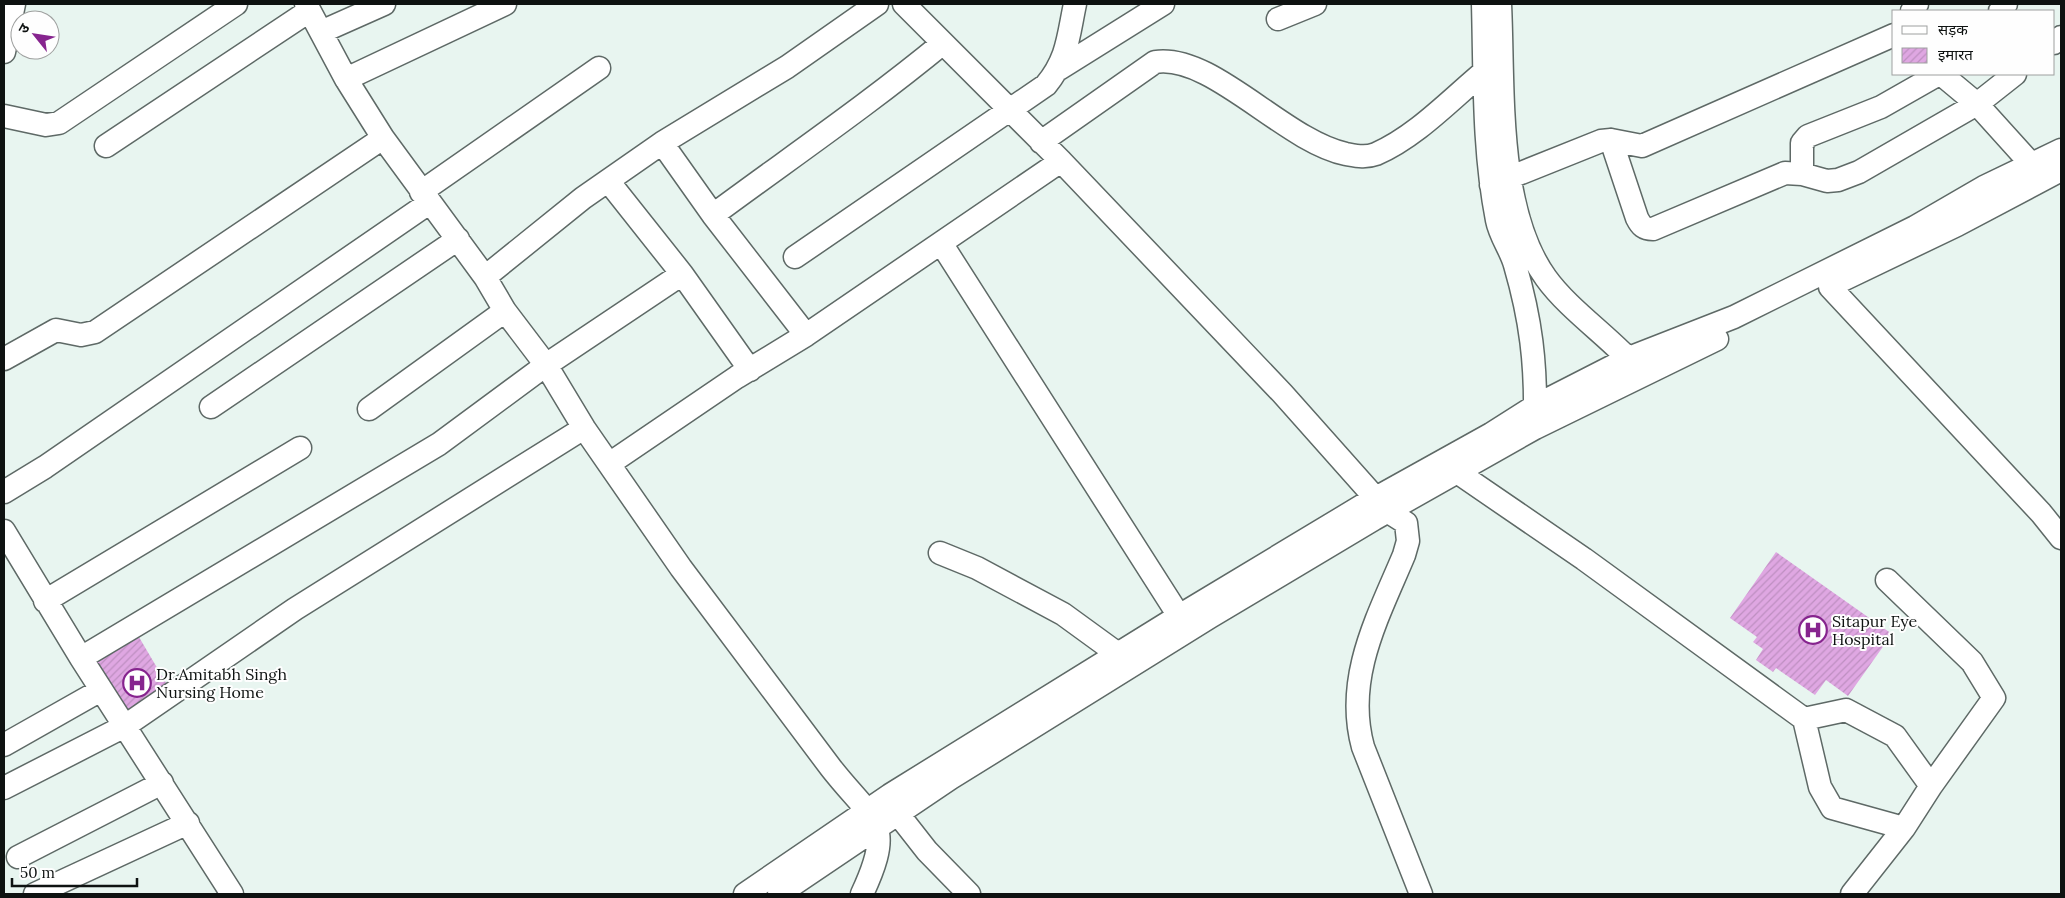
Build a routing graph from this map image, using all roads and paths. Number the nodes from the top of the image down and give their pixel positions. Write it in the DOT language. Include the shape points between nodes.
graph roads {
  1 [pos="14,4"];
  2 [pos="236,4"];
  3 [pos="384,4"];
  4 [pos="505,4"];
  5 [pos="877,4"];
  6 [pos="904,4"];
  7 [pos="1075,4"];
  8 [pos="1163,4"];
  9 [pos="1314,4"];
  10 [pos="1483,4"];
  11 [pos="1500,4"];
  12 [pos="307,7"];
  13 [pos="1278,19"];
  14 [pos="321,32"];
  15 [pos="1892,36"];
  16 [pos="943,43"];
  17 [pos="4,52"];
  18 [pos="599,68"];
  19 [pos="1059,69"];
  20 [pos="1485,71"];
  21 [pos="1938,75"];
  22 [pos="1941,75"];
  23 [pos="2014,75"];
  24 [pos="346,79"];
  25 [pos="1976,104"];
  26 [pos="1010,110"];
  27 [pos="4,116"];
  28 [pos="383,138"];
  29 [pos="1611,140"];
  30 [pos="1042,142"];
  31 [pos="662,143"];
  32 [pos="106,146"];
  33 [pos="2061,150"];
  34 [pos="1061,161"];
  35 [pos="2032,164"];
  36 [pos="2061,170"];
  37 [pos="1802,174"];
  38 [pos="609,182"];
  39 [pos="1500,182"];
  40 [pos="425,197"];
  41 [pos="713,215"];
  42 [pos="458,239"];
  43 [pos="941,243"];
  44 [pos="795,257"];
  45 [pos="682,274"];
  46 [pos="485,277"];
  47 [pos="1830,286"];
  48 [pos="506,311"];
  49 [pos="806,336"];
  50 [pos="4,359"];
  51 [pos="546,365"];
  52 [pos="1636,366"];
  53 [pos="750,370"];
  54 [pos="211,407"];
  55 [pos="368,409"];
  56 [pos="1535,417"];
  57 [pos="584,428"];
  58 [pos="300,448"];
  59 [pos="609,464"];
  60 [pos="1457,472"];
  61 [pos="4,492"];
  62 [pos="1382,504"];
  63 [pos="4,530"];
  64 [pos="2061,538"];
  65 [pos="940,552"];
  66 [pos="1887,580"];
  67 [pos="45,601"];
  68 [pos="1179,616"];
  69 [pos="1118,654"];
  70 [pos="81,658"];
  71 [pos="101,690"];
  72 [pos="1804,719"];
  73 [pos="125,726"];
  74 [pos="4,745"];
  75 [pos="162,783"];
  76 [pos="1931,786"];
  77 [pos="4,788"];
  78 [pos="898,814"];
  79 [pos="873,819"];
  80 [pos="188,823"];
  81 [pos="1904,828"];
  82 [pos="18,857"];
  83 [pos="36,894"];
  84 [pos="232,894"];
  85 [pos="745,894"];
  86 [pos="779,894"];
  87 [pos="862,894"];
  88 [pos="969,894"];
  89 [pos="1421,894"];
  90 [pos="1852,894"];
  1 -- 17 [label="street"];
  2 -- 27 [label="street" via="59,123 46,125"];
  3 -- 14 [label="street"];
  4 -- 24 [label="street"];
  5 -- 31 [label="street" via="787,67"];
  6 -- 16 [label="street"];
  7 -- 19 [label="street"];
  8 -- 19 [label="street"];
  9 -- 13 [label="street"];
  10 -- 20 [label="street"];
  11 -- 39 [label="street"];
  12 -- 14 [label="street"];
  12 -- 32 [label="street"];
  14 -- 24 [label="street"];
  15 -- 29 [label="street" via="1642,146"];
  16 -- 26 [label="street"];
  16 -- 41 [label="street" via="881,94"];
  18 -- 40 [label="street"];
  19 -- 26 [label="street" via="1046,85"];
  20 -- 30 [label="street" via="1404,138 1362,158 1336,152 1308,140 1205,72 1166,60 1155,62"];
  20 -- 39 [label="street" via="1487,159"];
  21 -- 37 [label="street" via="1881,107 1808,136 1802,143"];
  22 -- 25 [label="street"];
  23 -- 25 [label="street"];
  24 -- 28 [label="street"];
  25 -- 35 [label="street"];
  25 -- 37 [label="street" via="1859,172 1827,181"];
  26 -- 30 [label="street"];
  26 -- 44 [label="street"];
  28 -- 40 [label="street"];
  28 -- 50 [label="street" via="95,332 81,335 56,330"];
  29 -- 37 [label="street" via="1637,218 1646,229 1653,229 1785,174"];
  29 -- 39 [label="street"];
  30 -- 34 [label="street"];
  31 -- 38 [label="street"];
  31 -- 41 [label="street"];
  33 -- 35 [label="street"];
  34 -- 43 [label="street"];
  34 -- 62 [label="street" via="1282,393"];
  35 -- 52 [label="street" via="1984,187 1915,227"];
  36 -- 47 [label="street" via="1958,225"];
  38 -- 45 [label="street"];
  38 -- 46 [label="street" via="583,198"];
  39 -- 52 [label="street" via="1546,278"];
  39 -- 56 [label="street" via="1497,222 1514,262 1529,314 1534,352"];
  40 -- 42 [label="street"];
  40 -- 61 [label="street" via="45,468"];
  41 -- 49 [label="street"];
  42 -- 46 [label="street"];
  42 -- 54 [label="street"];
  43 -- 49 [label="street"];
  43 -- 68 [label="street"];
  45 -- 51 [label="street"];
  45 -- 53 [label="street"];
  46 -- 48 [label="street"];
  47 -- 52 [label="street"];
  47 -- 64 [label="street"];
  48 -- 51 [label="street"];
  48 -- 55 [label="street"];
  49 -- 53 [label="street"];
  51 -- 57 [label="street"];
  51 -- 70 [label="street" via="439,444"];
  52 -- 56 [label="street"];
  53 -- 59 [label="street"];
  56 -- 60 [label="street"];
  56 -- 62 [label="street" via="1491,434"];
  57 -- 59 [label="street"];
  57 -- 73 [label="street" via="295,609"];
  58 -- 67 [label="street"];
  59 -- 79 [label="street" via="681,568"];
  60 -- 62 [label="street"];
  60 -- 72 [label="street" via="1584,559"];
  62 -- 68 [label="street"];
  62 -- 78 [label="street"];
  62 -- 89 [label="street" via="1406,523 1408,541 1365,652 1356,696 1357,725"];
  63 -- 67 [label="street"];
  65 -- 69 [label="street" via="1063,614"];
  66 -- 76 [label="street" via="1972,662 1994,698"];
  67 -- 70 [label="street"];
  68 -- 69 [label="street"];
  69 -- 79 [label="street"];
  70 -- 71 [label="street"];
  71 -- 73 [label="street"];
  71 -- 74 [label="street"];
  72 -- 76 [label="street" via="1846,710 1879,727 1895,736"];
  72 -- 81 [label="street" via="1820,787 1832,808"];
  73 -- 75 [label="street"];
  73 -- 77 [label="street"];
  75 -- 80 [label="street"];
  75 -- 82 [label="street"];
  76 -- 81 [label="street"];
  78 -- 79 [label="street"];
  78 -- 88 [label="street" via="927,851"];
  79 -- 85 [label="street"];
  79 -- 86 [label="street"];
  79 -- 87 [label="street" via="878,854"];
  80 -- 83 [label="street"];
  80 -- 84 [label="street"];
  81 -- 90 [label="street"];
}
